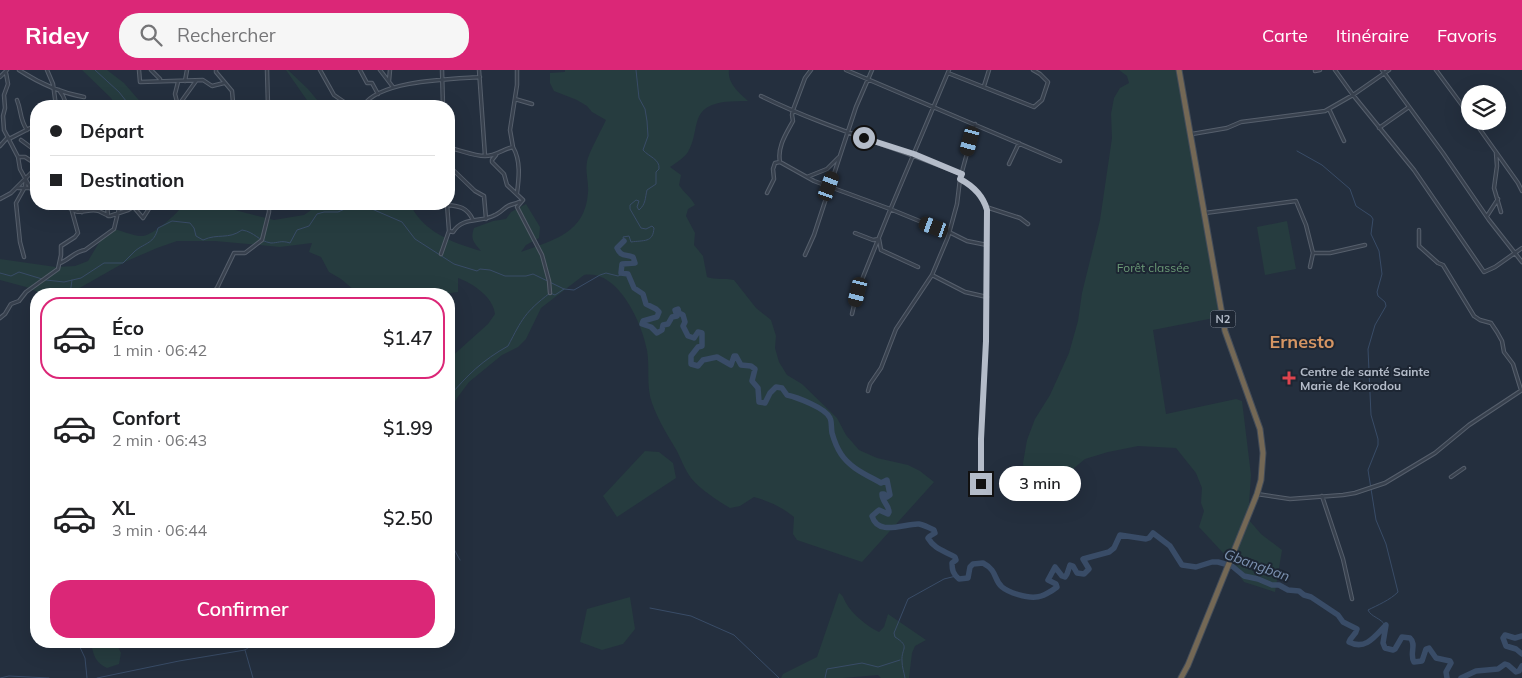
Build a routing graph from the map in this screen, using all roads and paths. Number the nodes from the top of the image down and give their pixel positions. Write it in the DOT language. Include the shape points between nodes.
graph roads {
  1 [pos="19,70"];
  2 [pos="47,70"];
  3 [pos="140,70"];
  4 [pos="151,70"];
  5 [pos="187,70"];
  6 [pos="216,70"];
  7 [pos="267,70"];
  8 [pos="320,70"];
  9 [pos="360,70"];
  10 [pos="380,70"];
  11 [pos="390,70"];
  12 [pos="442,70"];
  13 [pos="479,70"];
  14 [pos="517,70"];
  15 [pos="811,70"];
  16 [pos="846,70"];
  17 [pos="872,70"];
  18 [pos="990,70"];
  19 [pos="1034,70"];
  20 [pos="1180,70"];
  21 [pos="1320,70"];
  22 [pos="1335,70"];
  23 [pos="1389,70"];
  24 [pos="1436,70"];
  25 [pos="948,71"];
  26 [pos="1316,71"];
  27 [pos="7,72"];
  28 [pos="1383,72"];
  29 [pos="0,77"];
  30 [pos="480,77"];
  31 [pos="161,80"];
  32 [pos="868,80"];
  33 [pos="185,81"];
  34 [pos="197,81"];
  35 [pos="442,81"];
  36 [pos="178,82"];
  37 [pos="389,82"];
  38 [pos="224,83"];
  39 [pos="53,86"];
  40 [pos="984,86"];
  41 [pos="393,88"];
  42 [pos="57,89"];
  43 [pos="378,94"];
  44 [pos="1353,95"];
  45 [pos="762,96"];
  46 [pos="84,97"];
  47 [pos="515,99"];
  48 [pos="17,100"];
  49 [pos="55,100"];
  50 [pos="65,100"];
  51 [pos="176,100"];
  52 [pos="183,100"];
  53 [pos="233,100"];
  54 [pos="268,100"];
  55 [pos="341,100"];
  56 [pos="368,100"];
  57 [pos="443,100"];
  58 [pos="532,104"];
  59 [pos="1461,104"];
  60 [pos="935,107"];
  61 [pos="1409,107"];
  62 [pos="1329,109"];
  63 [pos="793,110"];
  64 [pos="975,124"];
  65 [pos="30,128"];
  66 [pos="1379,128"];
  67 [pos="2,129"];
  68 [pos="27,130"];
  69 [pos="1480,130"];
  70 [pos="848,133"];
  71 [pos="1190,134"];
  72 [pos="9,138"];
  73 [pos="21,140"];
  74 [pos="1344,141"];
  75 [pos="1019,143"];
  76 [pos="0,146"];
  77 [pos="30,146"];
  78 [pos="513,147"];
  79 [pos="455,149"];
  80 [pos="1495,151"];
  81 [pos="496,154"];
  82 [pos="914,154"];
  83 [pos="486,156"];
  84 [pos="840,156"];
  85 [pos="18,157"];
  86 [pos="30,160"];
  87 [pos="1060,161"];
  88 [pos="780,162"];
  89 [pos="1010,164"];
  90 [pos="455,172"];
  91 [pos="962,174"];
  92 [pos="30,175"];
  93 [pos="807,177"];
  94 [pos="26,179"];
  95 [pos="960,179"];
  96 [pos="30,186"];
  97 [pos="829,186"];
  98 [pos="26,187"];
  99 [pos="16,188"];
  100 [pos="30,188"];
  101 [pos="1522,191"];
  102 [pos="517,193"];
  103 [pos="768,193"];
  104 [pos="0,199"];
  105 [pos="522,200"];
  106 [pos="1498,200"];
  107 [pos="455,206"];
  108 [pos="986,206"];
  109 [pos="890,209"];
  110 [pos="71,210"];
  111 [pos="108,210"];
  112 [pos="119,210"];
  113 [pos="124,210"];
  114 [pos="137,210"];
  115 [pos="149,210"];
  116 [pos="269,210"];
  117 [pos="447,210"];
  118 [pos="82,212"];
  119 [pos="1502,212"];
  120 [pos="1204,213"];
  121 [pos="118,214"];
  122 [pos="108,216"];
  123 [pos="1486,216"];
  124 [pos="486,219"];
  125 [pos="473,220"];
  126 [pos="1028,224"];
  127 [pos="1419,230"];
  128 [pos="449,231"];
  129 [pos="856,232"];
  130 [pos="949,232"];
  131 [pos="879,240"];
  132 [pos="987,245"];
  133 [pos="1365,245"];
  134 [pos="1522,248"];
  135 [pos="1515,252"];
  136 [pos="1313,253"];
  137 [pos="441,254"];
  138 [pos="804,256"];
  139 [pos="24,257"];
  140 [pos="1522,262"];
  141 [pos="60,263"];
  142 [pos="918,267"];
  143 [pos="1310,267"];
  144 [pos="932,275"];
  145 [pos="32,288"];
  146 [pos="217,288"];
  147 [pos="30,289"];
  148 [pos="550,293"];
  149 [pos="986,297"];
  150 [pos="852,314"];
  151 [pos="0,318"];
  152 [pos="1521,390"];
  153 [pos="868,391"];
  154 [pos="1464,468"];
  155 [pos="1451,477"];
  156 [pos="981,484"];
  157 [pos="1257,494"];
  158 [pos="1322,496"];
  159 [pos="1352,599"];
  160 [pos="1181,678"];
  1 -- 39 [label="street" via="45,86"];
  2 -- 39 [label="street"];
  3 -- 31 [label="street" via="140,82"];
  4 -- 31 [label="street"];
  5 -- 33 [label="street"];
  6 -- 38 [label="street"];
  7 -- 54 [label="street"];
  8 -- 55 [label="street" via="334,95"];
  9 -- 43 [label="street"];
  10 -- 37 [label="street"];
  11 -- 37 [label="street"];
  12 -- 35 [label="street"];
  13 -- 30 [label="street"];
  14 -- 47 [label="street"];
  15 -- 63 [label="street"];
  16 -- 32 [label="street"];
  17 -- 32 [label="street"];
  18 -- 40 [label="street"];
  19 -- 40 [label="street" via="1048,82 1042,100 1034,107"];
  20 -- 71 [label="highway, N2"];
  21 -- 26 [label="street"];
  22 -- 44 [label="street"];
  23 -- 28 [label="street"];
  24 -- 59 [label="street"];
  25 -- 40 [label="street"];
  25 -- 60 [label="street"];
  27 -- 29 [label="street"];
  27 -- 67 [label="street"];
  28 -- 44 [label="street"];
  28 -- 61 [label="street"];
  30 -- 35 [label="street"];
  30 -- 83 [label="street"];
  31 -- 36 [label="street"];
  32 -- 60 [label="street"];
  32 -- 70 [label="street"];
  33 -- 34 [label="street"];
  33 -- 36 [label="street"];
  34 -- 38 [label="street" via="203,80 212,86"];
  34 -- 52 [label="street"];
  35 -- 41 [label="street"];
  35 -- 57 [label="street"];
  36 -- 51 [label="street"];
  37 -- 41 [label="street"];
  38 -- 53 [label="street" via="232,91"];
  39 -- 42 [label="street"];
  39 -- 49 [label="street"];
  41 -- 43 [label="street"];
  42 -- 46 [label="street"];
  42 -- 50 [label="street"];
  43 -- 56 [label="street"];
  44 -- 62 [label="street"];
  44 -- 66 [label="street"];
  45 -- 63 [label="street"];
  47 -- 58 [label="street"];
  47 -- 78 [label="street" via="510,130"];
  48 -- 68 [label="street" via="20,120"];
  60 -- 64 [label="street"];
  60 -- 82 [label="street"];
  61 -- 66 [label="street"];
  61 -- 123 [label="street"];
  62 -- 71 [label="street" via="1241,122 1228,128"];
  62 -- 74 [label="street"];
  63 -- 70 [label="street"];
  63 -- 88 [label="street" via="793,121 779,155"];
  64 -- 75 [label="street"];
  64 -- 91 [label="street"];
  65 -- 68 [label="street"];
  66 -- 135 [label="street" via="1414,170 1484,272"];
  67 -- 72 [label="street"];
  68 -- 72 [label="street"];
  69 -- 80 [label="street"];
  70 -- 82 [label="street"];
  70 -- 84 [label="street"];
  71 -- 120 [label="highway, N2"];
  72 -- 76 [label="street"];
  72 -- 85 [label="street"];
  73 -- 77 [label="street"];
  75 -- 87 [label="street"];
  75 -- 89 [label="street"];
  78 -- 81 [label="street"];
  78 -- 102 [label="street" via="519,164"];
  79 -- 83 [label="street"];
  80 -- 101 [label="street"];
  80 -- 106 [label="street" via="1494,188"];
  81 -- 83 [label="street"];
  81 -- 102 [label="street" via="492,162 504,174 506,184"];
  82 -- 91 [label="street"];
  82 -- 109 [label="street"];
  84 -- 93 [label="street" via="827,170"];
  84 -- 97 [label="street"];
  85 -- 86 [label="street"];
  85 -- 94 [label="street"];
  88 -- 93 [label="street"];
  88 -- 103 [label="street" via="773,168 774,178"];
  90 -- 124 [label="street" via="484,196"];
  91 -- 95 [label="street"];
  92 -- 94 [label="street"];
  93 -- 97 [label="street"];
  94 -- 96 [label="street"];
  94 -- 98 [label="street"];
  94 -- 99 [label="street"];
  95 -- 108 [label="street" via="982,196"];
  95 -- 130 [label="street"];
  97 -- 109 [label="street"];
  97 -- 138 [label="street"];
  98 -- 99 [label="street"];
  98 -- 100 [label="street"];
  98 -- 139 [label="street" via="16,203"];
  99 -- 104 [label="street"];
  102 -- 105 [label="street"];
  105 -- 124 [label="street"];
  105 -- 148 [label="street" via="516,208 542,255"];
  106 -- 119 [label="street"];
  106 -- 123 [label="street"];
  107 -- 125 [label="street" via="468,211"];
  108 -- 126 [label="street"];
  108 -- 132 [label="street"];
  109 -- 130 [label="street"];
  109 -- 131 [label="street"];
  110 -- 118 [label="street"];
  110 -- 141 [label="street" via="78,233 61,246"];
  111 -- 122 [label="street"];
  112 -- 121 [label="street"];
  113 -- 121 [label="street"];
  114 -- 115 [label="street" via="144,218"];
  116 -- 146 [label="street" via="262,240 245,253 234,253"];
  117 -- 128 [label="street"];
  118 -- 122 [label="street" via="98,210"];
  120 -- 136 [label="street" via="1296,201"];
  120 -- 157 [label="highway, N2" via="1225,331 1260,429 1262,467"];
  121 -- 122 [label="street"];
  121 -- 141 [label="street" via="114,229"];
  123 -- 135 [label="street"];
  124 -- 125 [label="street"];
  125 -- 128 [label="street" via="465,221 453,232"];
  127 -- 152 [label="street" via="1419,246 1443,265 1474,316 1491,323 1498,332"];
  128 -- 137 [label="street"];
  129 -- 131 [label="street"];
  130 -- 132 [label="street" via="967,241"];
  130 -- 144 [label="street"];
  131 -- 142 [label="street" via="881,250"];
  131 -- 150 [label="street"];
  132 -- 149 [label="street"];
  133 -- 136 [label="street" via="1330,253"];
  134 -- 135 [label="street"];
  135 -- 140 [label="street"];
  136 -- 143 [label="street"];
  141 -- 145 [label="street" via="58,269"];
  144 -- 149 [label="street" via="965,292"];
  144 -- 153 [label="street" via="896,329"];
  147 -- 151 [label="street"];
  149 -- 156 [label="street"];
  152 -- 158 [label="street" via="1469,425 1427,459 1386,483 1355,492"];
  154 -- 155 [label="street"];
  157 -- 158 [label="street" via="1290,499"];
  157 -- 160 [label="highway, N2"];
  158 -- 159 [label="street" via="1343,559"];
}
